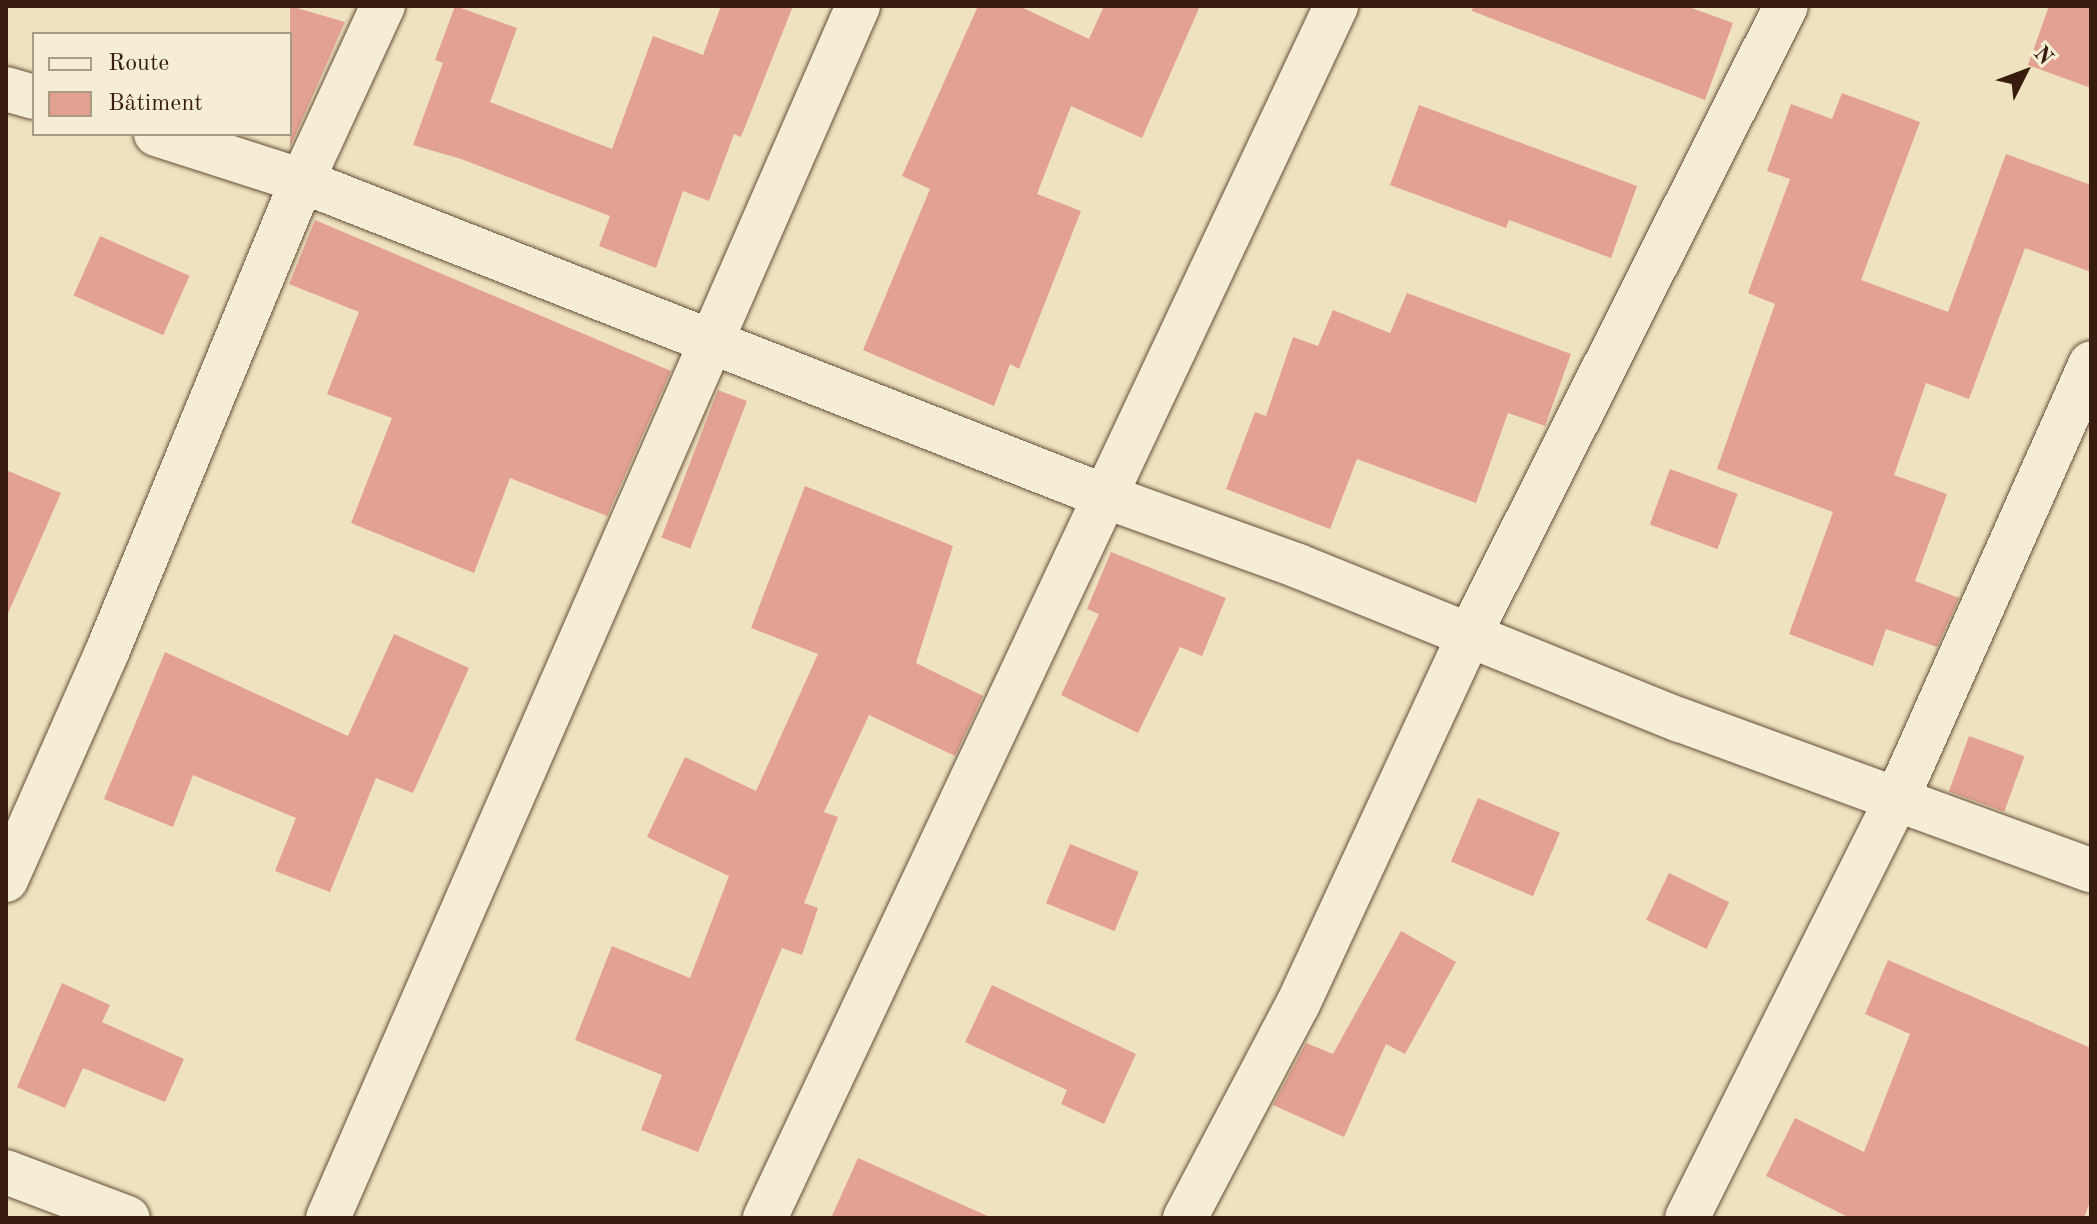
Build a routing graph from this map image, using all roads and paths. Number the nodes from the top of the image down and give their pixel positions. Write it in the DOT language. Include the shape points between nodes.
graph roads {
  1 [pos="383,6"];
  2 [pos="858,6"];
  3 [pos="1336,6"];
  4 [pos="1786,6"];
  5 [pos="6,89"];
  6 [pos="32,96"];
  7 [pos="162,136"];
  8 [pos="302,181"];
  9 [pos="712,343"];
  10 [pos="2091,364"];
  11 [pos="1104,496"];
  12 [pos="1468,638"];
  13 [pos="1896,801"];
  14 [pos="2091,870"];
  15 [pos="6,880"];
  16 [pos="6,1172"];
  17 [pos="128,1218"];
  18 [pos="328,1218"];
  19 [pos="765,1218"];
  20 [pos="1185,1218"];
  21 [pos="1687,1218"];
  1 -- 8 [label="street"];
  2 -- 9 [label="street"];
  3 -- 11 [label="street"];
  4 -- 12 [label="street"];
  5 -- 6 [label="street"];
  7 -- 8 [label="street"];
  8 -- 9 [label="street"];
  8 -- 15 [label="street" via="107,652"];
  9 -- 11 [label="street"];
  9 -- 18 [label="street"];
  10 -- 13 [label="street"];
  11 -- 12 [label="street" via="1298,566"];
  11 -- 19 [label="street"];
  12 -- 13 [label="street"];
  12 -- 20 [label="street" via="1298,1004"];
  13 -- 14 [label="street"];
  13 -- 21 [label="street"];
  16 -- 17 [label="street"];
}
